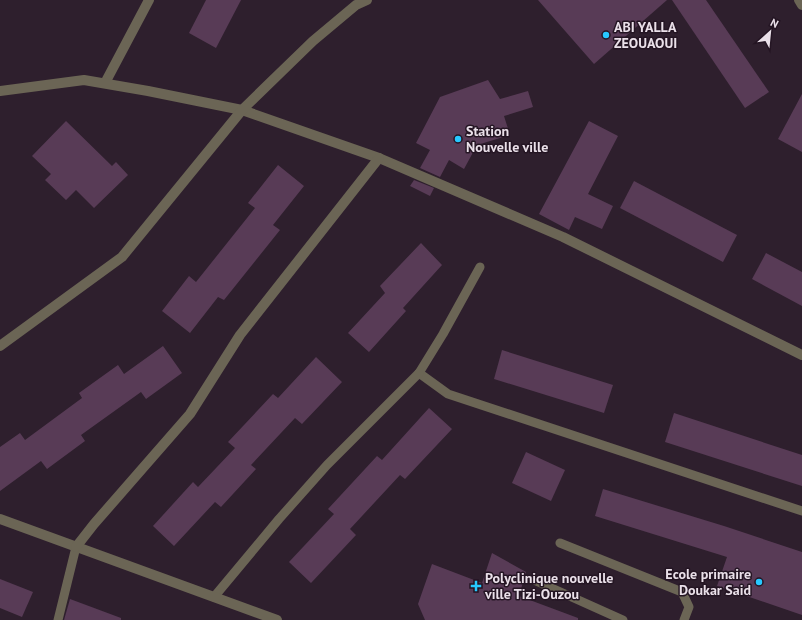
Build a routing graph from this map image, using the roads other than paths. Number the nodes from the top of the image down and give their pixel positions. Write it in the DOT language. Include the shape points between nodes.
graph roads {
  1 [pos="149,0"];
  2 [pos="368,0"];
  3 [pos="799,0"];
  4 [pos="802,5"];
  5 [pos="105,83"];
  6 [pos="0,91"];
  7 [pos="242,110"];
  8 [pos="378,158"];
  9 [pos="480,267"];
  10 [pos="0,346"];
  11 [pos="802,354"];
  12 [pos="419,373"];
  13 [pos="802,511"];
  14 [pos="0,519"];
  15 [pos="560,543"];
  16 [pos="76,547"];
  17 [pos="536,581"];
  18 [pos="214,597"];
  19 [pos="58,620"];
  20 [pos="277,620"];
  21 [pos="623,620"];
  22 [pos="684,620"];
  1 -- 5 [label="street"];
  2 -- 7 [label="street" via="356,4 313,41"];
  3 -- 4 [label="street"];
  5 -- 6 [label="street" via="84,80"];
  5 -- 7 [label="street"];
  7 -- 8 [label="street"];
  7 -- 10 [label="street" via="122,257"];
  8 -- 11 [label="street" via="563,237"];
  8 -- 16 [label="street" via="240,335 190,414"];
  9 -- 12 [label="lane"];
  12 -- 13 [label="lane" via="448,394"];
  12 -- 18 [label="lane" via="327,465"];
  14 -- 16 [label="street"];
  15 -- 22 [label="lane" via="682,592 689,607"];
  16 -- 18 [label="street"];
  16 -- 19 [label="lane"];
  17 -- 21 [label="lane"];
  18 -- 20 [label="street"];
}
